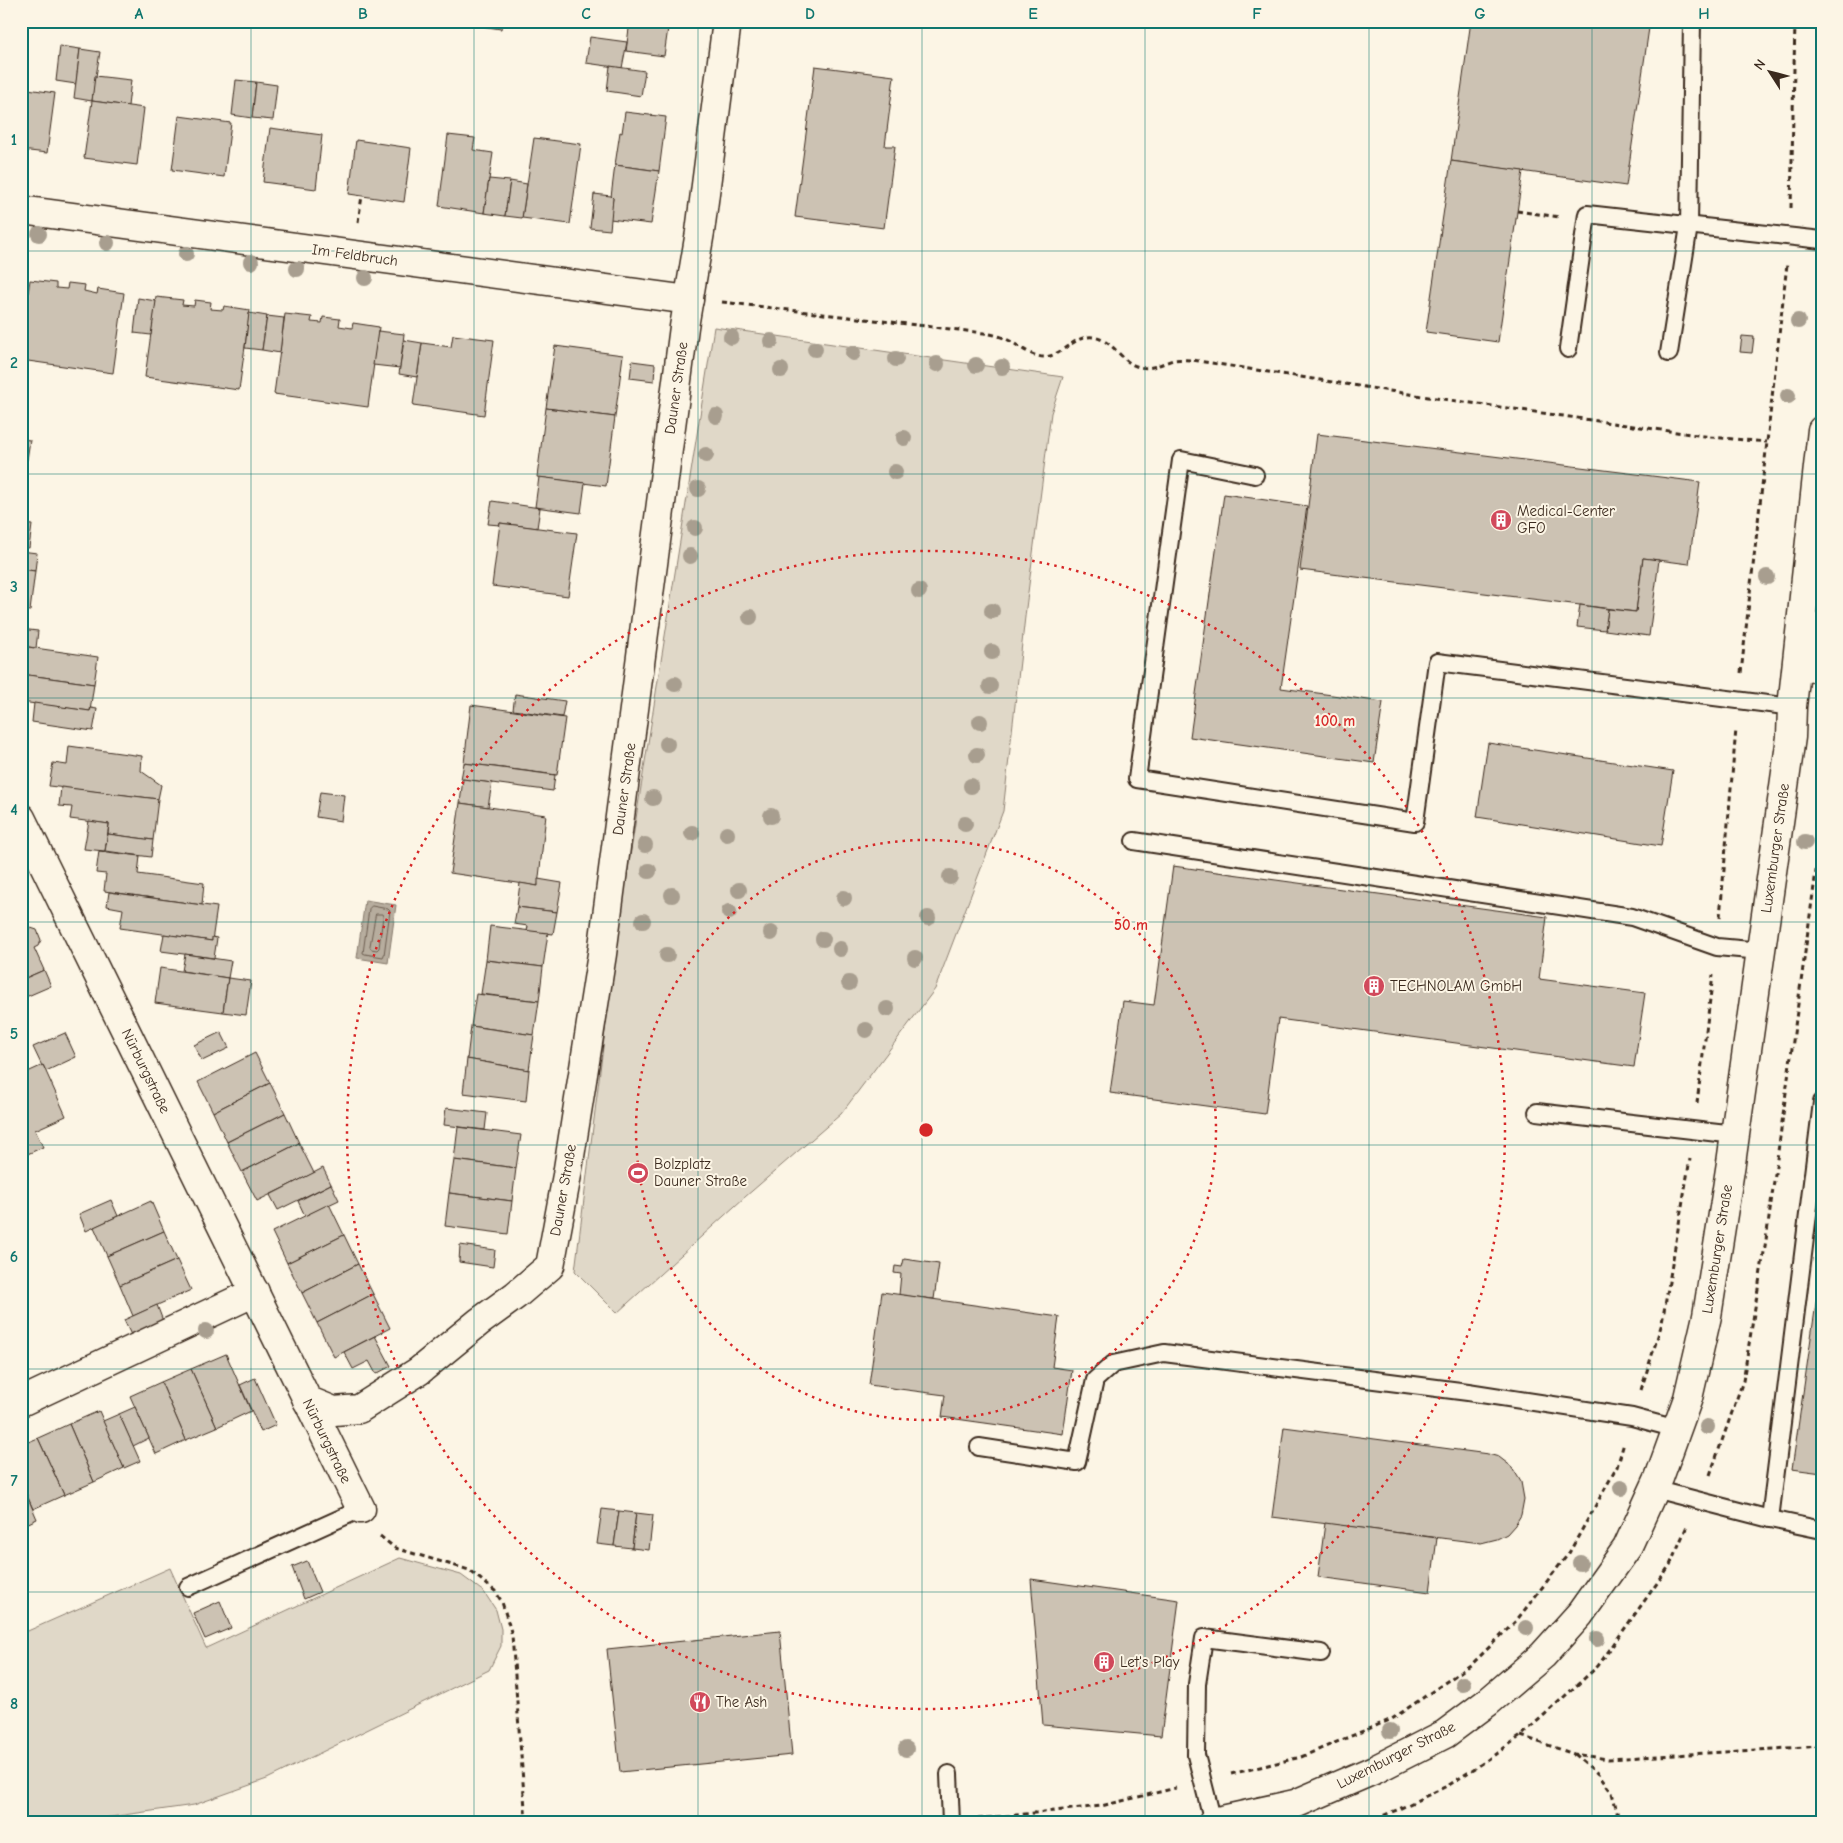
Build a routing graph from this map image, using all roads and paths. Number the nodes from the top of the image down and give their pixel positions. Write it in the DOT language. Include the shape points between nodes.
graph roads {
  1 [pos="727,21"];
  2 [pos="1692,21"];
  3 [pos="21,210"];
  4 [pos="1517,211"];
  5 [pos="1587,214"];
  6 [pos="1689,226"];
  7 [pos="1822,240"];
  8 [pos="689,300"];
  9 [pos="1568,349"];
  10 [pos="1669,353"];
  11 [pos="1767,442"];
  12 [pos="1821,444"];
  13 [pos="1255,475"];
  14 [pos="1822,626"];
  15 [pos="1792,707"];
  16 [pos="1790,737"];
  17 [pos="21,818"];
  18 [pos="1134,841"];
  19 [pos="29,854"];
  20 [pos="1761,951"];
  21 [pos="1822,1102"];
  22 [pos="1537,1112"];
  23 [pos="1735,1135"];
  24 [pos="255,1292"];
  25 [pos="307,1400"];
  26 [pos="21,1402"];
  27 [pos="1677,1429"];
  28 [pos="980,1447"];
  29 [pos="1654,1489"];
  30 [pos="361,1509"];
  31 [pos="1770,1519"];
  32 [pos="1822,1530"];
  33 [pos="188,1587"];
  34 [pos="1321,1653"];
  35 [pos="1521,1736"];
  36 [pos="1822,1746"];
  37 [pos="1574,1754"];
  38 [pos="949,1774"];
  39 [pos="526,1822"];
  40 [pos="951,1822"];
  41 [pos="1213,1822"];
  42 [pos="1620,1822"];
  1 -- 8 [label="street, Dauner Straße"];
  2 -- 6 [label="lane"];
  3 -- 8 [label="street, Im Feldbruch"];
  4 -- 5 [label="path" via="1572,219"];
  5 -- 6 [label="lane"];
  5 -- 9 [label="lane"];
  6 -- 7 [label="lane"];
  6 -- 10 [label="lane"];
  8 -- 11 [label="path" via="984,333 1005,338 1043,357 1091,337 1104,340 1134,366 1144,368 1175,360 1192,360 1422,396"];
  8 -- 25 [label="street, Dauner Straße" via="602,954 550,1266 419,1371 359,1409 334,1412"];
  12 -- 15 [label="street, Luxemburger Straße"];
  13 -- 15 [label="lane" via="1181,460 1137,779 1415,822 1437,662"];
  14 -- 16 [label="street" via="1812,651"];
  15 -- 16 [label="street, Luxemburger Straße"];
  16 -- 20 [label="street, Luxemburger Straße"];
  17 -- 19 [label="street, Nürburgstraße"];
  18 -- 20 [label="lane" via="1632,917 1717,946"];
  19 -- 24 [label="street, Nürburgstraße"];
  20 -- 23 [label="street, Luxemburger Straße"];
  21 -- 31 [label="lane"];
  22 -- 23 [label="lane"];
  23 -- 27 [label="street, Luxemburger Straße" via="1707,1316 1688,1398"];
  24 -- 25 [label="street, Nürburgstraße"];
  24 -- 26 [label="street"];
  25 -- 30 [label="street, Nürburgstraße"];
  27 -- 28 [label="lane" via="1632,1417 1468,1392 1164,1353 1113,1364 1095,1380 1077,1462"];
  27 -- 29 [label="street, Luxemburger Straße"];
  29 -- 31 [label="lane"];
  29 -- 41 [label="street, Luxemburger Straße" via="1627,1548 1580,1614 1543,1656 1488,1702 1445,1734 1295,1804"];
  30 -- 33 [label="lane"];
  30 -- 39 [label="path" via="379,1535 395,1548 469,1570 495,1591 502,1602 512,1635"];
  31 -- 32 [label="lane"];
  34 -- 41 [label="lane" via="1204,1638 1197,1684 1196,1755"];
  35 -- 37 [label="path"];
  36 -- 37 [label="path" via="1608,1759"];
  37 -- 42 [label="path" via="1598,1774 1612,1793"];
  38 -- 40 [label="lane"];
}
